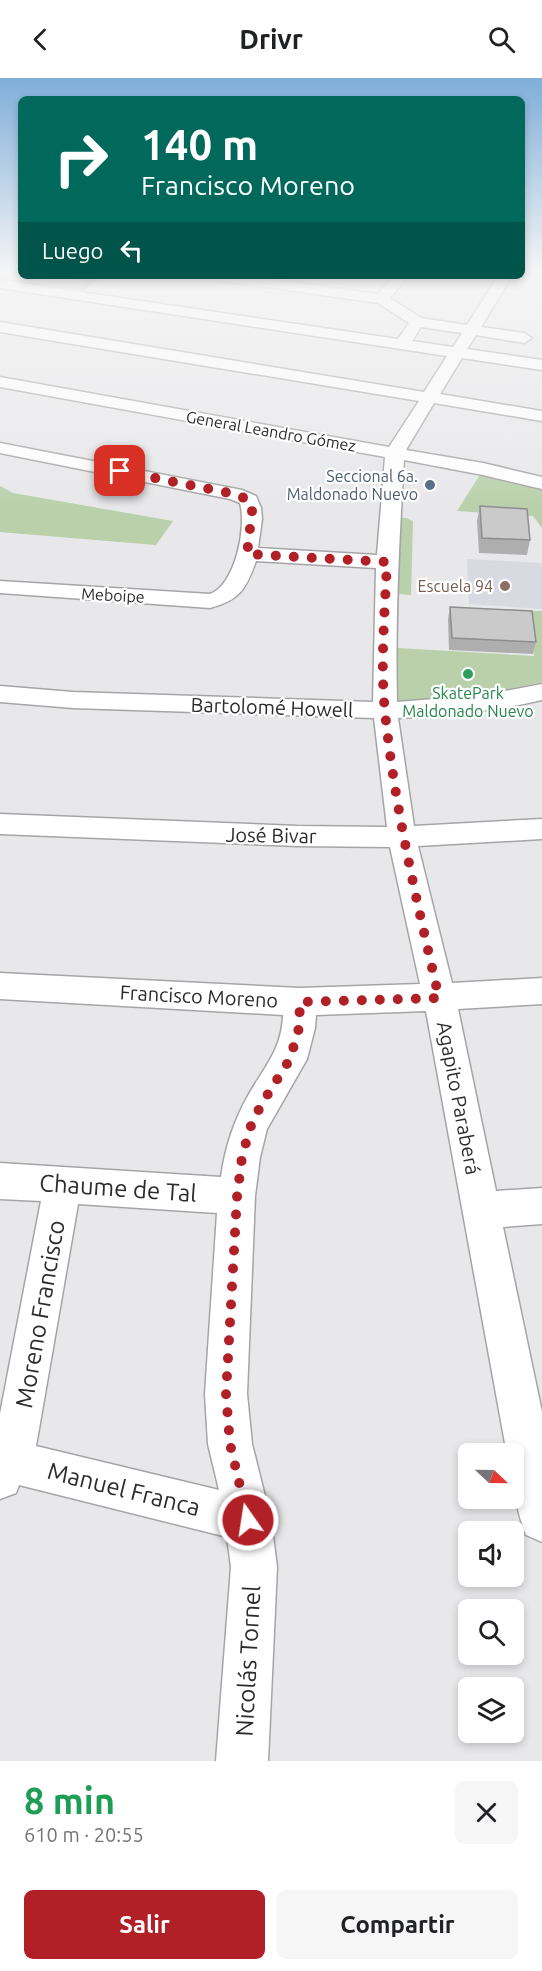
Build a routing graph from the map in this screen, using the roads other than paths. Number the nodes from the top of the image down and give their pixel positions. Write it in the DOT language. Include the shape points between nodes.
graph roads {
  1 [pos="150,352"];
  2 [pos="457,352"];
  3 [pos="491,352"];
  4 [pos="517,352"];
  5 [pos="513,360"];
  6 [pos="542,365"];
  7 [pos="0,382"];
  8 [pos="429,397"];
  9 [pos="542,416"];
  10 [pos="0,448"];
  11 [pos="395,452"];
  12 [pos="542,483"];
  13 [pos="247,554"];
  14 [pos="387,562"];
  15 [pos="0,587"];
  16 [pos="542,692"];
  17 [pos="0,694"];
  18 [pos="385,710"];
  19 [pos="0,824"];
  20 [pos="542,829"];
  21 [pos="402,837"];
  22 [pos="0,986"];
  23 [pos="542,991"];
  24 [pos="439,998"];
  25 [pos="300,1002"];
  26 [pos="0,1181"];
  27 [pos="63,1184"];
  28 [pos="237,1197"];
  29 [pos="542,1206"];
  30 [pos="481,1210"];
  31 [pos="3,1467"];
  32 [pos="542,1515"];
  33 [pos="248,1520"];
  34 [pos="242,1761"];
  1 -- 8 [label="street"];
  2 -- 8 [label="street, Agapito Paraberá"];
  3 -- 5 [label="street"];
  4 -- 5 [label="street"];
  5 -- 6 [label="street"];
  7 -- 11 [label="street, General Leandro Gómez"];
  8 -- 9 [label="street"];
  8 -- 11 [label="street, Agapito Paraberá"];
  10 -- 13 [label="street" via="249,500 252,511"];
  11 -- 12 [label="street, General Leandro Gómez"];
  11 -- 14 [label="street, Agapito Paraberá"];
  13 -- 14 [label="street"];
  13 -- 15 [label="street, Meboipe" via="235,587 210,601"];
  14 -- 18 [label="street, Agapito Paraberá"];
  16 -- 18 [label="street, Bartolomé Howell" via="437,709"];
  17 -- 18 [label="street, Bartolomé Howell"];
  18 -- 21 [label="street, Agapito Paraberá"];
  19 -- 21 [label="street, José Bivar"];
  20 -- 21 [label="street, José Bivar"];
  21 -- 24 [label="street, Agapito Paraberá"];
  22 -- 25 [label="street, Francisco Moreno"];
  23 -- 24 [label="street, Francisco Moreno"];
  24 -- 25 [label="street, Francisco Moreno"];
  24 -- 30 [label="street, Agapito Paraberá"];
  25 -- 28 [label="street, Nicolás Tornel" via="299,1028 290,1059 250,1128"];
  26 -- 27 [label="street, Chaume de Tal"];
  27 -- 28 [label="street, Chaume de Tal"];
  27 -- 31 [label="street, Moreno Francisco" via="17,1437"];
  28 -- 33 [label="street, Nicolás Tornel" via="226,1394 230,1444"];
  29 -- 30 [label="street"];
  30 -- 32 [label="street, Agapito Paraberá"];
  31 -- 33 [label="street, Manuel Franca"];
  33 -- 34 [label="street, Nicolás Tornel" via="254,1567"];
}
